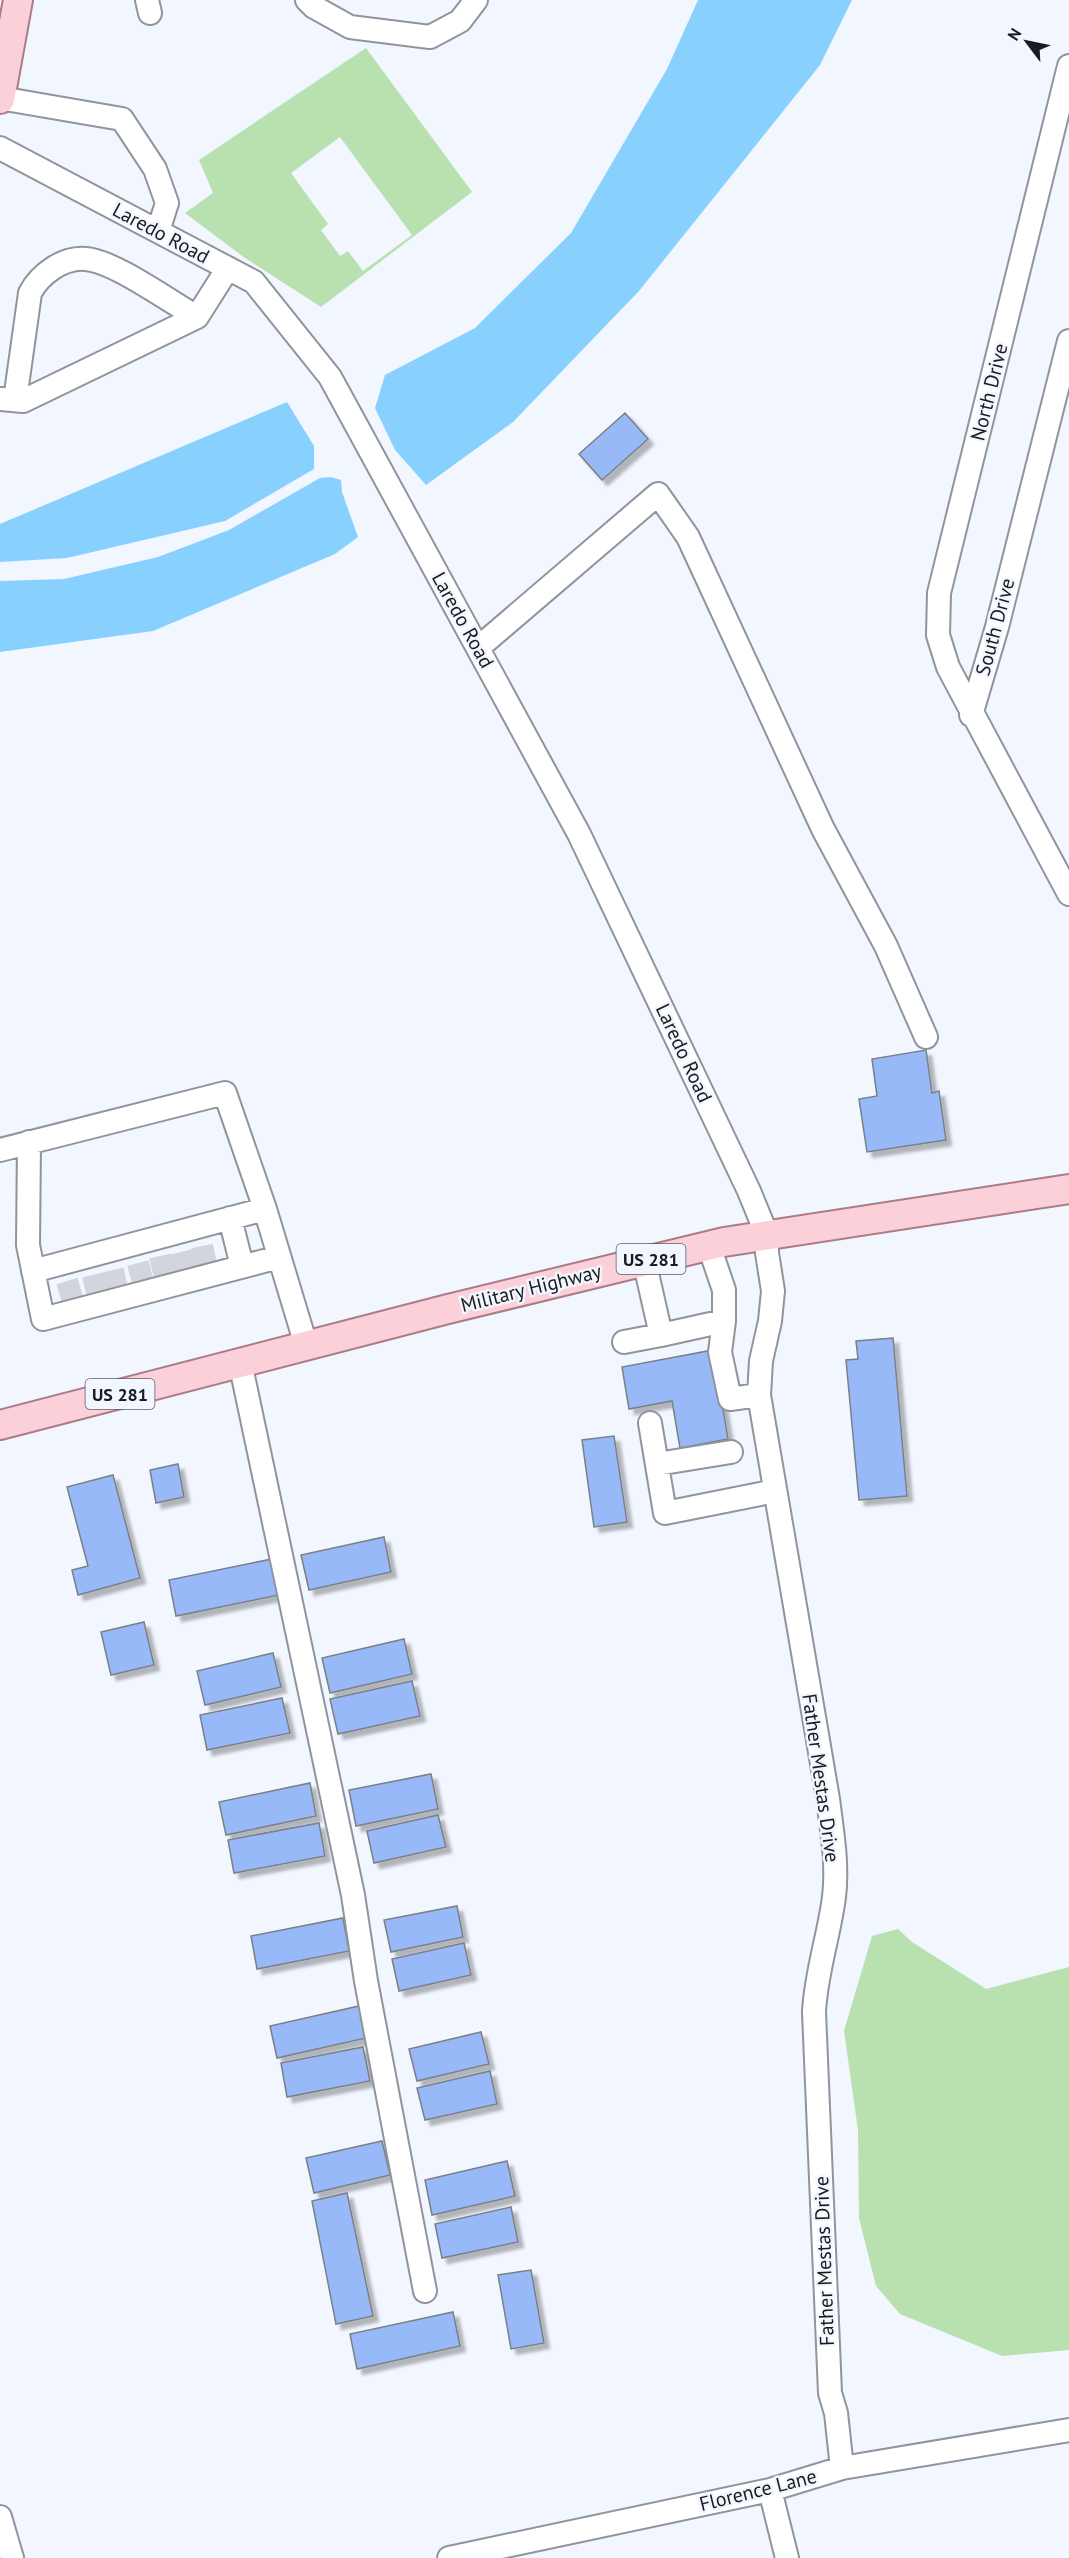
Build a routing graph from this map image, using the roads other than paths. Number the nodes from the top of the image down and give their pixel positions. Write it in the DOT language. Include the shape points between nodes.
graph roads {
  1 [pos="18,0"];
  2 [pos="307,0"];
  3 [pos="476,0"];
  4 [pos="1069,66"];
  5 [pos="0,99"];
  6 [pos="0,148"];
  7 [pos="158,231"];
  8 [pos="228,268"];
  9 [pos="197,317"];
  10 [pos="1069,341"];
  11 [pos="8,400"];
  12 [pos="478,648"];
  13 [pos="971,715"];
  14 [pos="1069,894"];
  15 [pos="926,1037"];
  16 [pos="29,1142"];
  17 [pos="0,1150"];
  18 [pos="1069,1189"];
  19 [pos="265,1209"];
  20 [pos="230,1218"];
  21 [pos="767,1235"];
  22 [pos="709,1246"];
  23 [pos="279,1257"];
  24 [pos="183,1259"];
  25 [pos="644,1260"];
  26 [pos="242,1266"];
  27 [pos="33,1271"];
  28 [pos="140,1271"];
  29 [pos="105,1279"];
  30 [pos="69,1289"];
  31 [pos="724,1321"];
  32 [pos="661,1335"];
  33 [pos="624,1342"];
  34 [pos="306,1345"];
  35 [pos="240,1362"];
  36 [pos="759,1395"];
  37 [pos="650,1423"];
  38 [pos="0,1424"];
  39 [pos="731,1452"];
  40 [pos="657,1464"];
  41 [pos="775,1491"];
  42 [pos="424,2291"];
  43 [pos="1069,2430"];
  44 [pos="842,2468"];
  45 [pos="770,2490"];
  46 [pos="0,2517"];
  47 [pos="12,2558"];
  48 [pos="449,2558"];
  49 [pos="788,2558"];
  1 -- 5 [label="main road"];
  2 -- 3 [label="street" via="350,27 430,37 460,21"];
  4 -- 13 [label="street, North Drive" via="939,593 938,635"];
  5 -- 7 [label="street" via="122,119 155,169 167,203"];
  6 -- 7 [label="street, Laredo Road"];
  7 -- 8 [label="street, Laredo Road"];
  8 -- 9 [label="street"];
  8 -- 12 [label="street, Laredo Road" via="254,282 330,377"];
  9 -- 11 [label="street" via="23,401"];
  9 -- 11 [label="street" via="106,264 86,259 67,261 37,279 30,293"];
  10 -- 13 [label="street, South Drive"];
  12 -- 15 [label="street" via="658,494 688,537 823,829 886,946"];
  12 -- 21 [label="street, Laredo Road" via="579,834"];
  13 -- 14 [label="street"];
  16 -- 17 [label="street"];
  16 -- 19 [label="street" via="225,1093"];
  16 -- 27 [label="street" via="28,1245"];
  18 -- 21 [label="main road, Military Highway / US 281"];
  19 -- 20 [label="street"];
  19 -- 23 [label="street"];
  20 -- 24 [label="street"];
  20 -- 26 [label="street"];
  21 -- 22 [label="main road, Military Highway / US 281"];
  21 -- 36 [label="street, Father Mestas Drive" via="773,1291"];
  22 -- 25 [label="main road, Military Highway / US 281"];
  22 -- 31 [label="street" via="724,1290"];
  23 -- 26 [label="street"];
  23 -- 34 [label="street"];
  24 -- 26 [label="street"];
  24 -- 28 [label="street"];
  24 -- 28 [label="street"];
  25 -- 32 [label="street"];
  25 -- 34 [label="main road, Military Highway / US 281"];
  27 -- 30 [label="street"];
  27 -- 30 [label="street" via="43,1320"];
  28 -- 29 [label="street"];
  28 -- 29 [label="street"];
  29 -- 30 [label="street"];
  29 -- 30 [label="street"];
  31 -- 32 [label="street"];
  31 -- 36 [label="street" via="720,1352 730,1399"];
  32 -- 33 [label="street"];
  34 -- 35 [label="main road, Military Highway / US 281"];
  35 -- 38 [label="main road, Military Highway / US 281"];
  35 -- 42 [label="street" via="353,1895"];
  36 -- 41 [label="street, Father Mestas Drive"];
  37 -- 40 [label="street"];
  39 -- 40 [label="street"];
  40 -- 41 [label="street" via="665,1513"];
  41 -- 44 [label="street, Father Mestas Drive" via="833,1832 834,1895 815,1981 814,2012 830,2393"];
  43 -- 44 [label="street, Florence Lane"];
  44 -- 45 [label="street, Florence Lane"];
  45 -- 48 [label="street, Florence Lane"];
  45 -- 49 [label="street"];
  46 -- 47 [label="street"];
}
